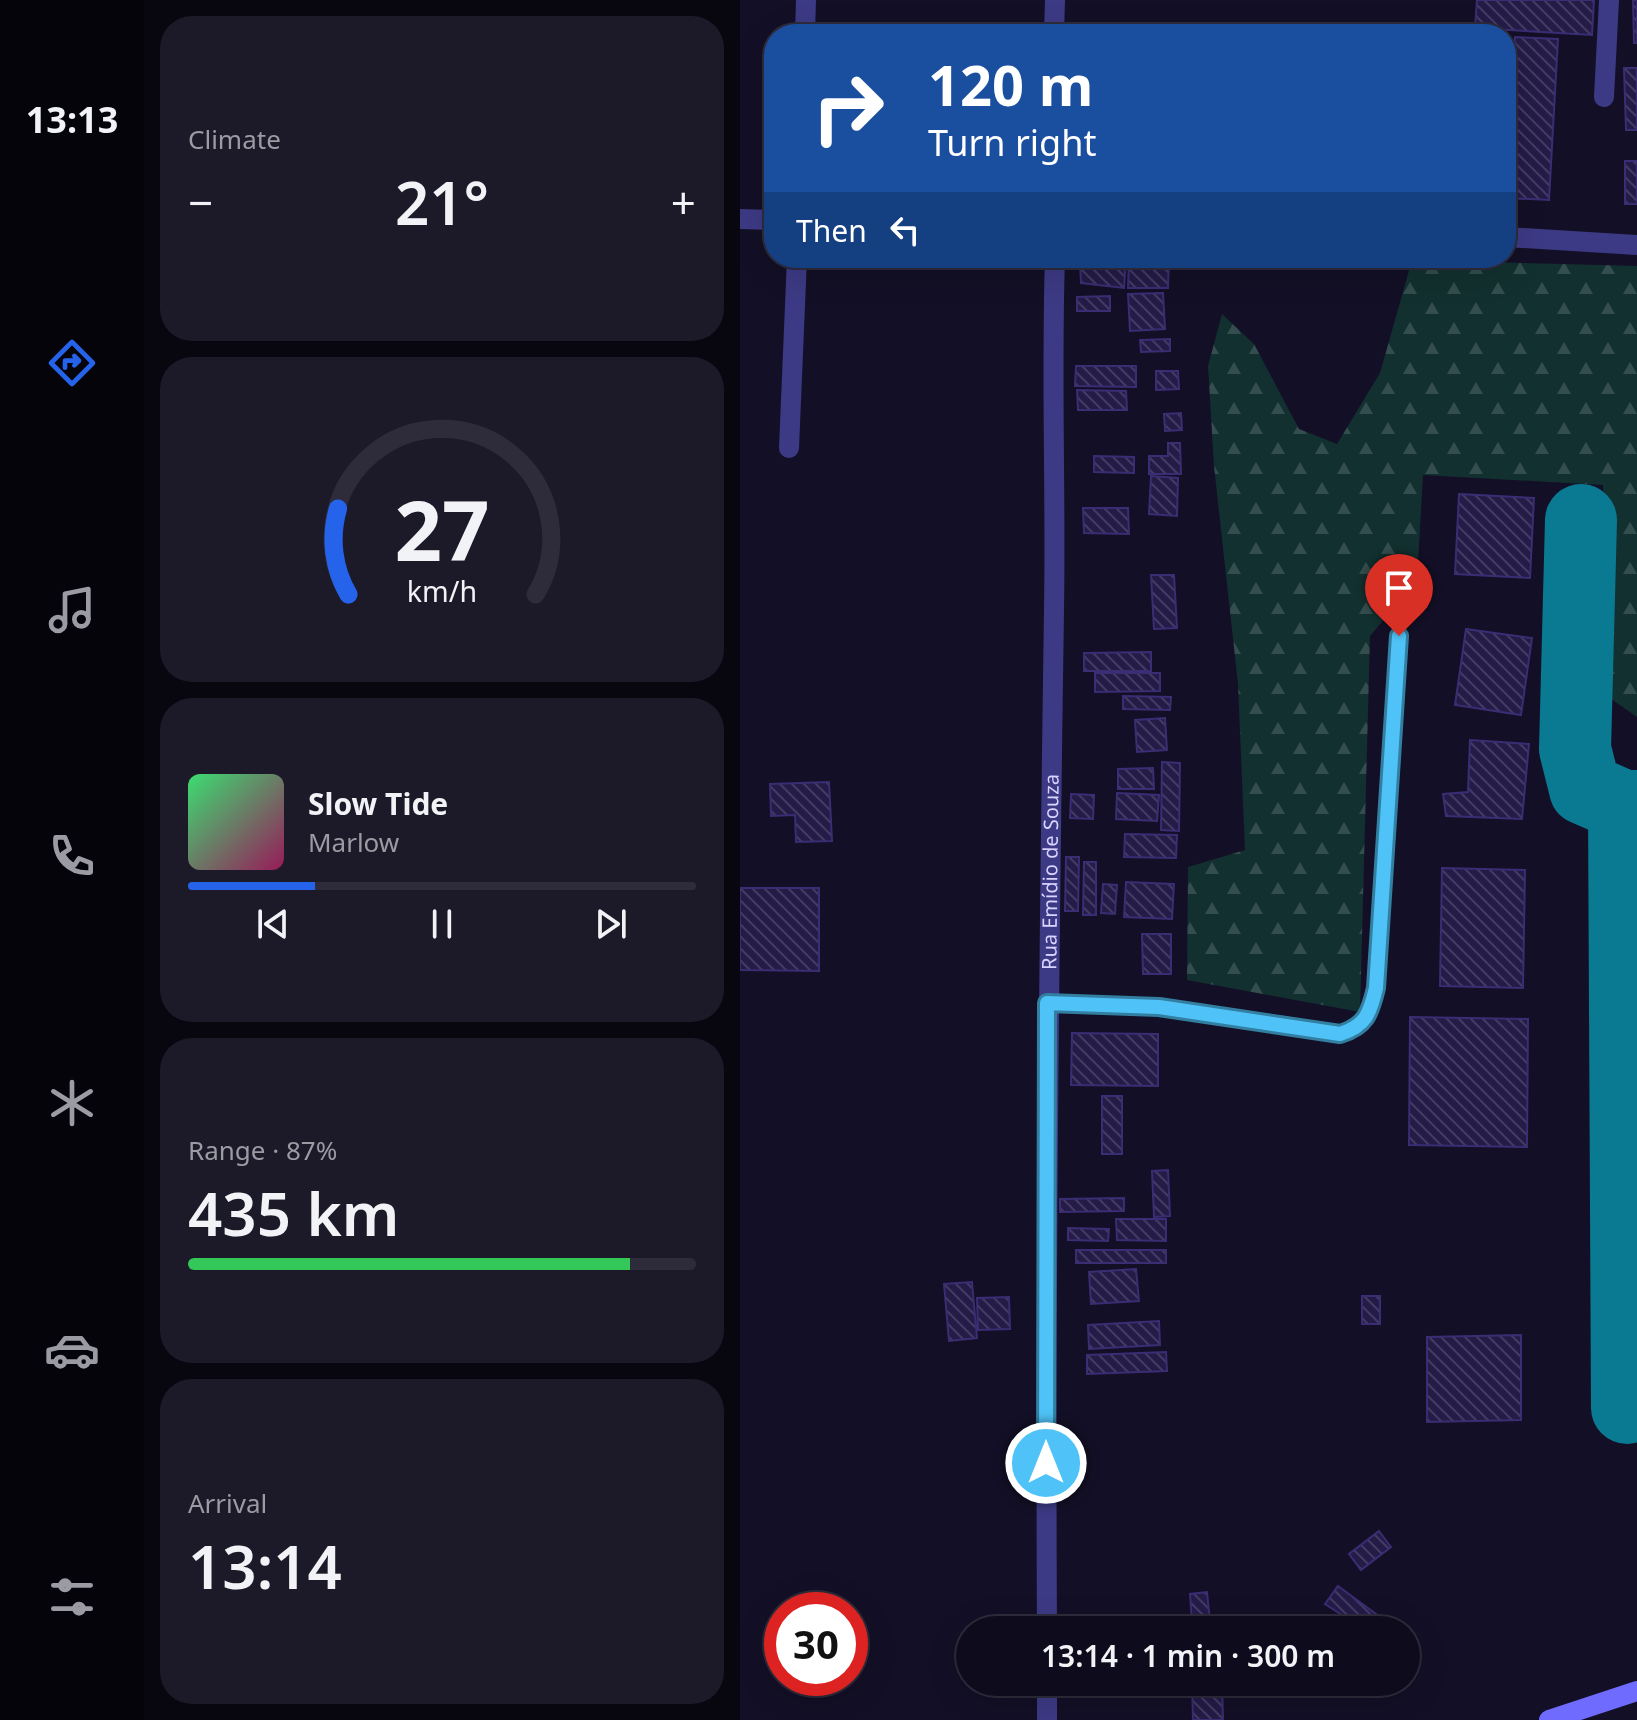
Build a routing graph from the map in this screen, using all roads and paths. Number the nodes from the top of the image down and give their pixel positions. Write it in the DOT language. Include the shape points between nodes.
graph roads {
  1 [pos="806,0"];
  2 [pos="1055,0"];
  3 [pos="1609,0"];
  4 [pos="805,24"];
  5 [pos="1054,24"];
  6 [pos="1604,97"];
  7 [pos="740,219"];
  8 [pos="764,220"];
  9 [pos="1516,238"];
  10 [pos="1637,245"];
  11 [pos="797,268"];
  12 [pos="1055,268"];
  13 [pos="789,448"];
  14 [pos="1399,636"];
  15 [pos="1047,1003"];
  16 [pos="1047,1616"];
  17 [pos="1637,1691"];
  18 [pos="1047,1696"];
  19 [pos="1047,1720"];
  20 [pos="1549,1720"];
  1 -- 4 [label="street"];
  2 -- 5 [label="street"];
  3 -- 6 [label="street"];
  7 -- 8 [label="street"];
  9 -- 10 [label="street"];
  11 -- 13 [label="street"];
  12 -- 15 [label="street, Rua Emídio de Souza"];
  14 -- 15 [label="lane" via="1376,988 1369,1015 1358,1029 1340,1034 1159,1007"];
  15 -- 16 [label="street, Rua Emídio de Souza"];
  17 -- 20 [label="street"];
  18 -- 19 [label="street"];
}
